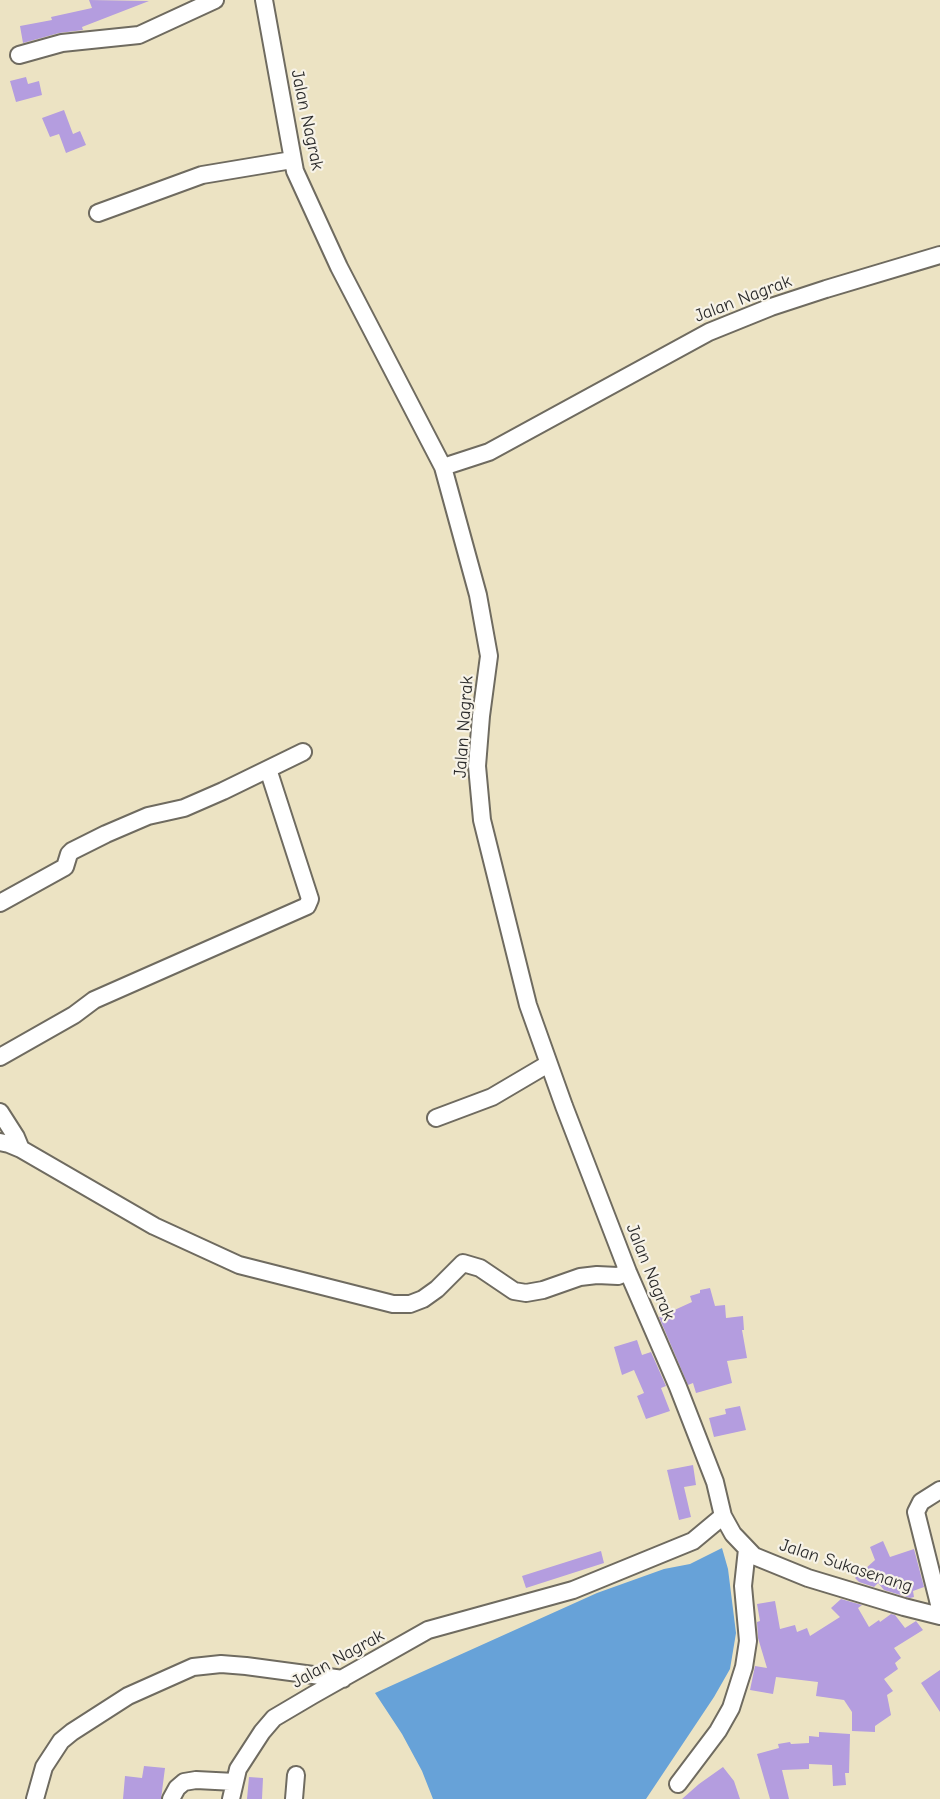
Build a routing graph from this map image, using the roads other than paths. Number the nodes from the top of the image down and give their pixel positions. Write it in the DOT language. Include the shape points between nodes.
graph roads {
  1 [pos="215,0"];
  2 [pos="264,0"];
  3 [pos="19,55"];
  4 [pos="292,160"];
  5 [pos="98,213"];
  6 [pos="940,255"];
  7 [pos="442,467"];
  8 [pos="303,752"];
  9 [pos="268,769"];
  10 [pos="0,903"];
  11 [pos="0,1058"];
  12 [pos="548,1064"];
  13 [pos="0,1112"];
  14 [pos="436,1118"];
  15 [pos="0,1142"];
  16 [pos="21,1149"];
  17 [pos="628,1272"];
  18 [pos="940,1490"];
  19 [pos="723,1516"];
  20 [pos="747,1549"];
  21 [pos="940,1608"];
  22 [pos="940,1616"];
  23 [pos="343,1679"];
  24 [pos="296,1775"];
  25 [pos="235,1782"];
  26 [pos="678,1784"];
  27 [pos="35,1799"];
  28 [pos="171,1799"];
  29 [pos="231,1799"];
  30 [pos="294,1799"];
  1 -- 3 [label="street" via="139,35 62,43"];
  2 -- 4 [label="street, Jalan Nagrak"];
  4 -- 5 [label="street" via="202,175"];
  4 -- 7 [label="street, Jalan Nagrak" via="339,267"];
  6 -- 7 [label="street, Jalan Nagrak" via="804,296 709,332 489,452"];
  7 -- 12 [label="street, Jalan Nagrak" via="478,595 489,656 477,766 482,820 528,1005"];
  8 -- 9 [label="street"];
  9 -- 10 [label="street" via="184,808 148,816 81,847 69,854 65,867"];
  9 -- 11 [label="street" via="310,899 307,906 94,1000 74,1016"];
  12 -- 14 [label="street" via="492,1097"];
  12 -- 17 [label="street, Jalan Nagrak"];
  13 -- 16 [label="street"];
  15 -- 16 [label="street"];
  16 -- 17 [label="street" via="154,1226 239,1265 393,1304 423,1299 464,1263 480,1268 514,1291 526,1293 580,1277"];
  17 -- 19 [label="street, Jalan Nagrak" via="715,1482"];
  18 -- 21 [label="street" via="921,1502 916,1512"];
  19 -- 20 [label="street, Jalan Sukasenang" via="732,1534"];
  19 -- 23 [label="street, Jalan Nagrak" via="693,1541 573,1590 428,1630"];
  20 -- 22 [label="street, Jalan Sukasenang" via="754,1556 808,1578"];
  20 -- 26 [label="street" via="743,1586 748,1641 744,1667 731,1708"];
  23 -- 25 [label="street, Jalan Nagrak" via="274,1718 251,1746"];
  23 -- 27 [label="street" via="222,1664 193,1667 128,1696 61,1741 44,1767"];
  24 -- 30 [label="street"];
  25 -- 28 [label="street" via="184,1782"];
  25 -- 29 [label="street, Jalan Nagrak"];
}
